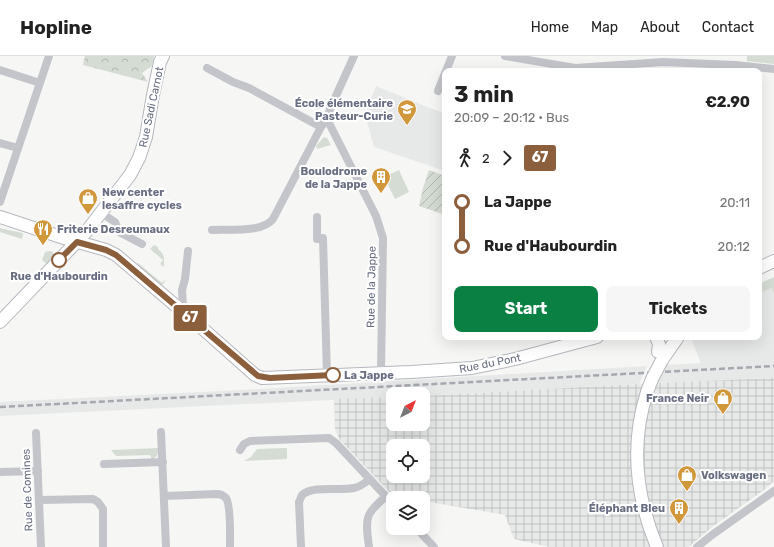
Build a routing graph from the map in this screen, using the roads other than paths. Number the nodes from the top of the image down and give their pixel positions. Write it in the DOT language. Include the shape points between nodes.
graph roads {
  1 [pos="49,56"];
  2 [pos="163,56"];
  3 [pos="354,56"];
  4 [pos="452,56"];
  5 [pos="505,56"];
  6 [pos="207,68"];
  7 [pos="447,68"];
  8 [pos="561,68"];
  9 [pos="575,68"];
  10 [pos="774,69"];
  11 [pos="0,70"];
  12 [pos="442,80"];
  13 [pos="40,83"];
  14 [pos="438,91"];
  15 [pos="328,117"];
  16 [pos="321,127"];
  17 [pos="0,143"];
  18 [pos="18,148"];
  19 [pos="0,202"];
  20 [pos="101,213"];
  21 [pos="0,217"];
  22 [pos="316,217"];
  23 [pos="212,230"];
  24 [pos="77,242"];
  25 [pos="142,244"];
  26 [pos="188,251"];
  27 [pos="774,261"];
  28 [pos="762,267"];
  29 [pos="774,268"];
  30 [pos="762,273"];
  31 [pos="181,309"];
  32 [pos="0,322"];
  33 [pos="586,340"];
  34 [pos="657,340"];
  35 [pos="667,340"];
  36 [pos="671,340"];
  37 [pos="675,340"];
  38 [pos="658,358"];
  39 [pos="381,373"];
  40 [pos="327,375"];
  41 [pos="644,392"];
  42 [pos="162,432"];
  43 [pos="36,433"];
  44 [pos="240,450"];
  45 [pos="163,462"];
  46 [pos="104,464"];
  47 [pos="38,471"];
  48 [pos="0,472"];
  49 [pos="370,479"];
  50 [pos="774,491"];
  51 [pos="164,496"];
  52 [pos="386,496"];
  53 [pos="39,500"];
  54 [pos="423,535"];
  55 [pos="41,547"];
  56 [pos="103,547"];
  57 [pos="166,547"];
  58 [pos="230,547"];
  59 [pos="301,547"];
  60 [pos="369,547"];
  61 [pos="434,547"];
  62 [pos="652,547"];
  63 [pos="657,547"];
  64 [pos="697,547"];
  1 -- 13 [label="street"];
  2 -- 20 [label="main road, Rue Sadi Carnot" via="143,148 130,175"];
  3 -- 15 [label="street"];
  4 -- 7 [label="street"];
  5 -- 8 [label="street"];
  6 -- 16 [label="street"];
  9 -- 10 [label="street" via="668,62"];
  11 -- 13 [label="street"];
  12 -- 14 [label="street"];
  13 -- 18 [label="street"];
  15 -- 16 [label="street"];
  15 -- 39 [label="street, Rue de la Jappe" via="378,220 383,238"];
  16 -- 23 [label="street" via="270,223 256,228"];
  17 -- 18 [label="street"];
  18 -- 19 [label="street"];
  20 -- 24 [label="main road, Rue Sadi Carnot"];
  20 -- 25 [label="street" via="115,222 119,232"];
  21 -- 24 [label="main road"];
  22 -- 40 [label="street" via="317,239 323,238"];
  24 -- 31 [label="main road" via="116,255"];
  24 -- 32 [label="main road, Rue Sadi Carnot"];
  26 -- 31 [label="street"];
  27 -- 28 [label="main road"];
  29 -- 30 [label="main road"];
  31 -- 40 [label="main road" via="258,376 270,378"];
  33 -- 39 [label="main road, Rue du Pont" via="483,366"];
  34 -- 38 [label="main road"];
  35 -- 38 [label="main road"];
  36 -- 38 [label="main road"];
  37 -- 38 [label="main road"];
  38 -- 41 [label="main road"];
  39 -- 40 [label="main road"];
  41 -- 62 [label="main road" via="632,426 630,458 637,503"];
  41 -- 63 [label="main road" via="636,432 636,463 643,506"];
  42 -- 45 [label="street"];
  43 -- 47 [label="street, Rue de Comines"];
  44 -- 49 [label="street" via="250,441 329,438"];
  45 -- 46 [label="street"];
  45 -- 51 [label="street"];
  47 -- 48 [label="street"];
  47 -- 53 [label="street, Rue de Comines"];
  49 -- 52 [label="street"];
  49 -- 59 [label="street" via="353,488 310,491 302,495 299,502"];
  50 -- 64 [label="street"];
  51 -- 57 [label="street"];
  51 -- 58 [label="street" via="224,496 228,507"];
  52 -- 60 [label="street" via="367,520"];
  53 -- 55 [label="street, Rue de Comines"];
  53 -- 56 [label="street" via="93,499 98,502 103,509"];
  54 -- 61 [label="street"];
}
